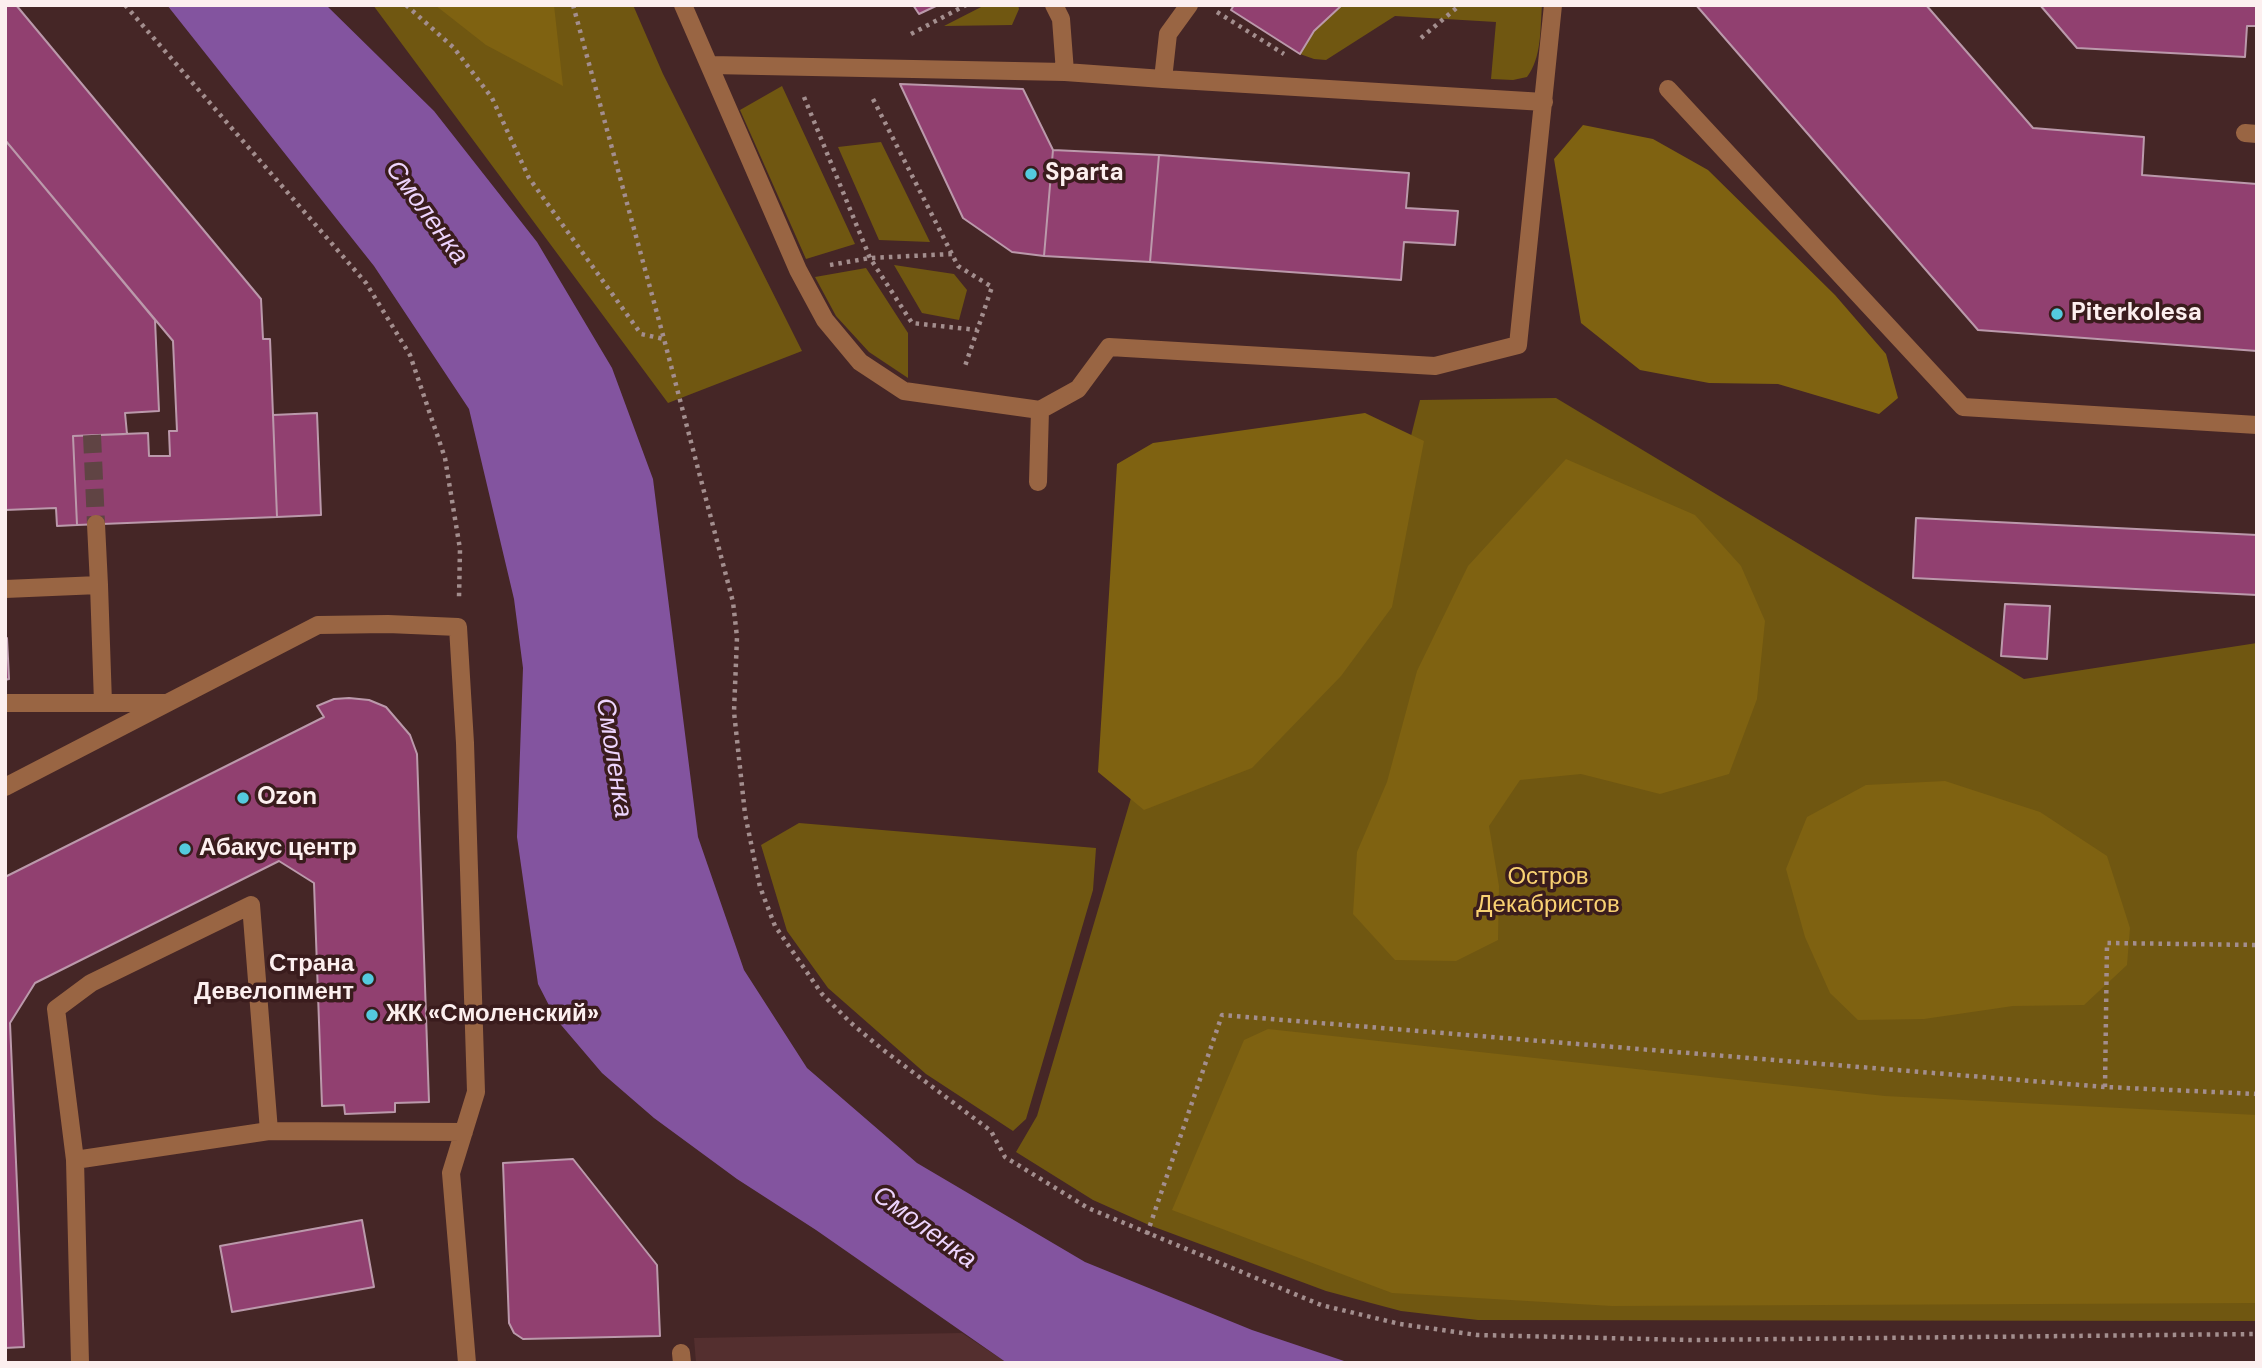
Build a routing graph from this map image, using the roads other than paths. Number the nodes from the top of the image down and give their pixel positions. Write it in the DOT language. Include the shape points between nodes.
graph roads {
  1 [pos="683,5"];
  2 [pos="1054,5"];
  3 [pos="1189,5"];
  4 [pos="1553,5"];
  5 [pos="711,65"];
  6 [pos="1065,72"];
  7 [pos="1163,79"];
  8 [pos="1668,89"];
  9 [pos="1544,102"];
  10 [pos="1040,410"];
  11 [pos="2257,425"];
  12 [pos="1038,482"];
  13 [pos="96,524"];
  14 [pos="99,585"];
  15 [pos="5,589"];
  16 [pos="5,703"];
  17 [pos="103,703"];
  18 [pos="168,703"];
  19 [pos="5,787"];
  20 [pos="269,1131"];
  21 [pos="464,1132"];
  22 [pos="75,1160"];
  23 [pos="80,1363"];
  24 [pos="467,1363"];
  1 -- 5 [label="lane"];
  2 -- 6 [label="lane" via="1061,19"];
  3 -- 7 [label="lane" via="1168,34"];
  4 -- 9 [label="lane"];
  5 -- 6 [label="lane"];
  5 -- 10 [label="lane" via="798,270 825,320 860,362 904,391"];
  6 -- 7 [label="lane"];
  7 -- 9 [label="lane"];
  8 -- 11 [label="lane" via="1964,407"];
  9 -- 10 [label="lane" via="1518,345 1435,366 1109,347 1078,389"];
  10 -- 12 [label="lane"];
  13 -- 14 [label="lane"];
  14 -- 15 [label="lane"];
  14 -- 17 [label="lane"];
  16 -- 17 [label="lane"];
  17 -- 18 [label="lane"];
  18 -- 19 [label="lane"];
  18 -- 21 [label="lane" via="318,625 458,627 475,1092"];
  20 -- 21 [label="lane"];
  20 -- 22 [label="lane"];
  20 -- 22 [label="lane" via="251,905 91,983 57,1009"];
  21 -- 24 [label="lane" via="452,1173"];
  22 -- 23 [label="lane"];
}
